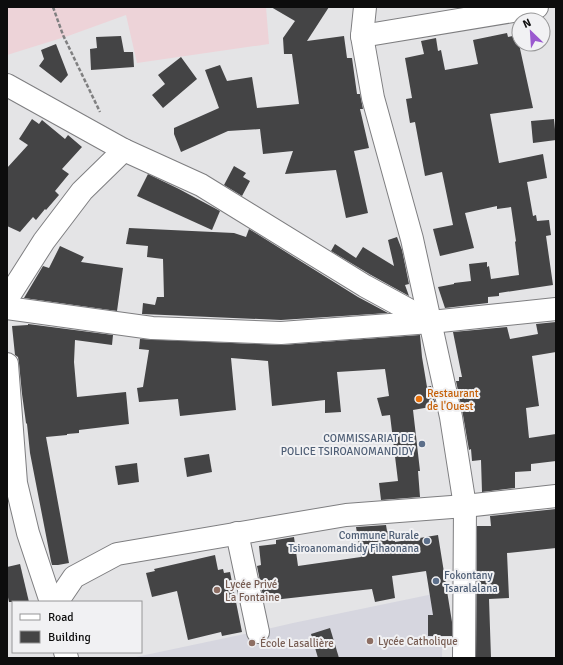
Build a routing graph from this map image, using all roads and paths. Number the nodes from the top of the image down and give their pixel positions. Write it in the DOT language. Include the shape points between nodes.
graph roads {
  1 [pos="53,7"];
  2 [pos="364,7"];
  3 [pos="537,7"];
  4 [pos="362,36"];
  5 [pos="7,85"];
  6 [pos="101,114"];
  7 [pos="124,150"];
  8 [pos="7,299"];
  9 [pos="7,308"];
  10 [pos="556,309"];
  11 [pos="431,322"];
  12 [pos="7,364"];
  13 [pos="556,496"];
  14 [pos="464,506"];
  15 [pos="237,533"];
  16 [pos="51,601"];
  17 [pos="58,601"];
  18 [pos="258,632"];
  19 [pos="464,658"];
  1 -- 6 [label="path" via="63,35"];
  2 -- 4 [label="street"];
  3 -- 4 [label="street"];
  4 -- 11 [label="street" via="373,98 412,239"];
  5 -- 7 [label="street"];
  7 -- 8 [label="street" via="82,191 44,241"];
  7 -- 11 [label="street" via="201,185 365,286"];
  9 -- 11 [label="street" via="152,328 281,333"];
  10 -- 11 [label="street"];
  11 -- 14 [label="street" via="452,417"];
  12 -- 16 [label="street" via="16,483 28,533"];
  13 -- 14 [label="street"];
  14 -- 15 [label="street" via="346,516"];
  14 -- 19 [label="street"];
  15 -- 17 [label="street" via="117,554 74,577"];
  15 -- 18 [label="street"];
}
